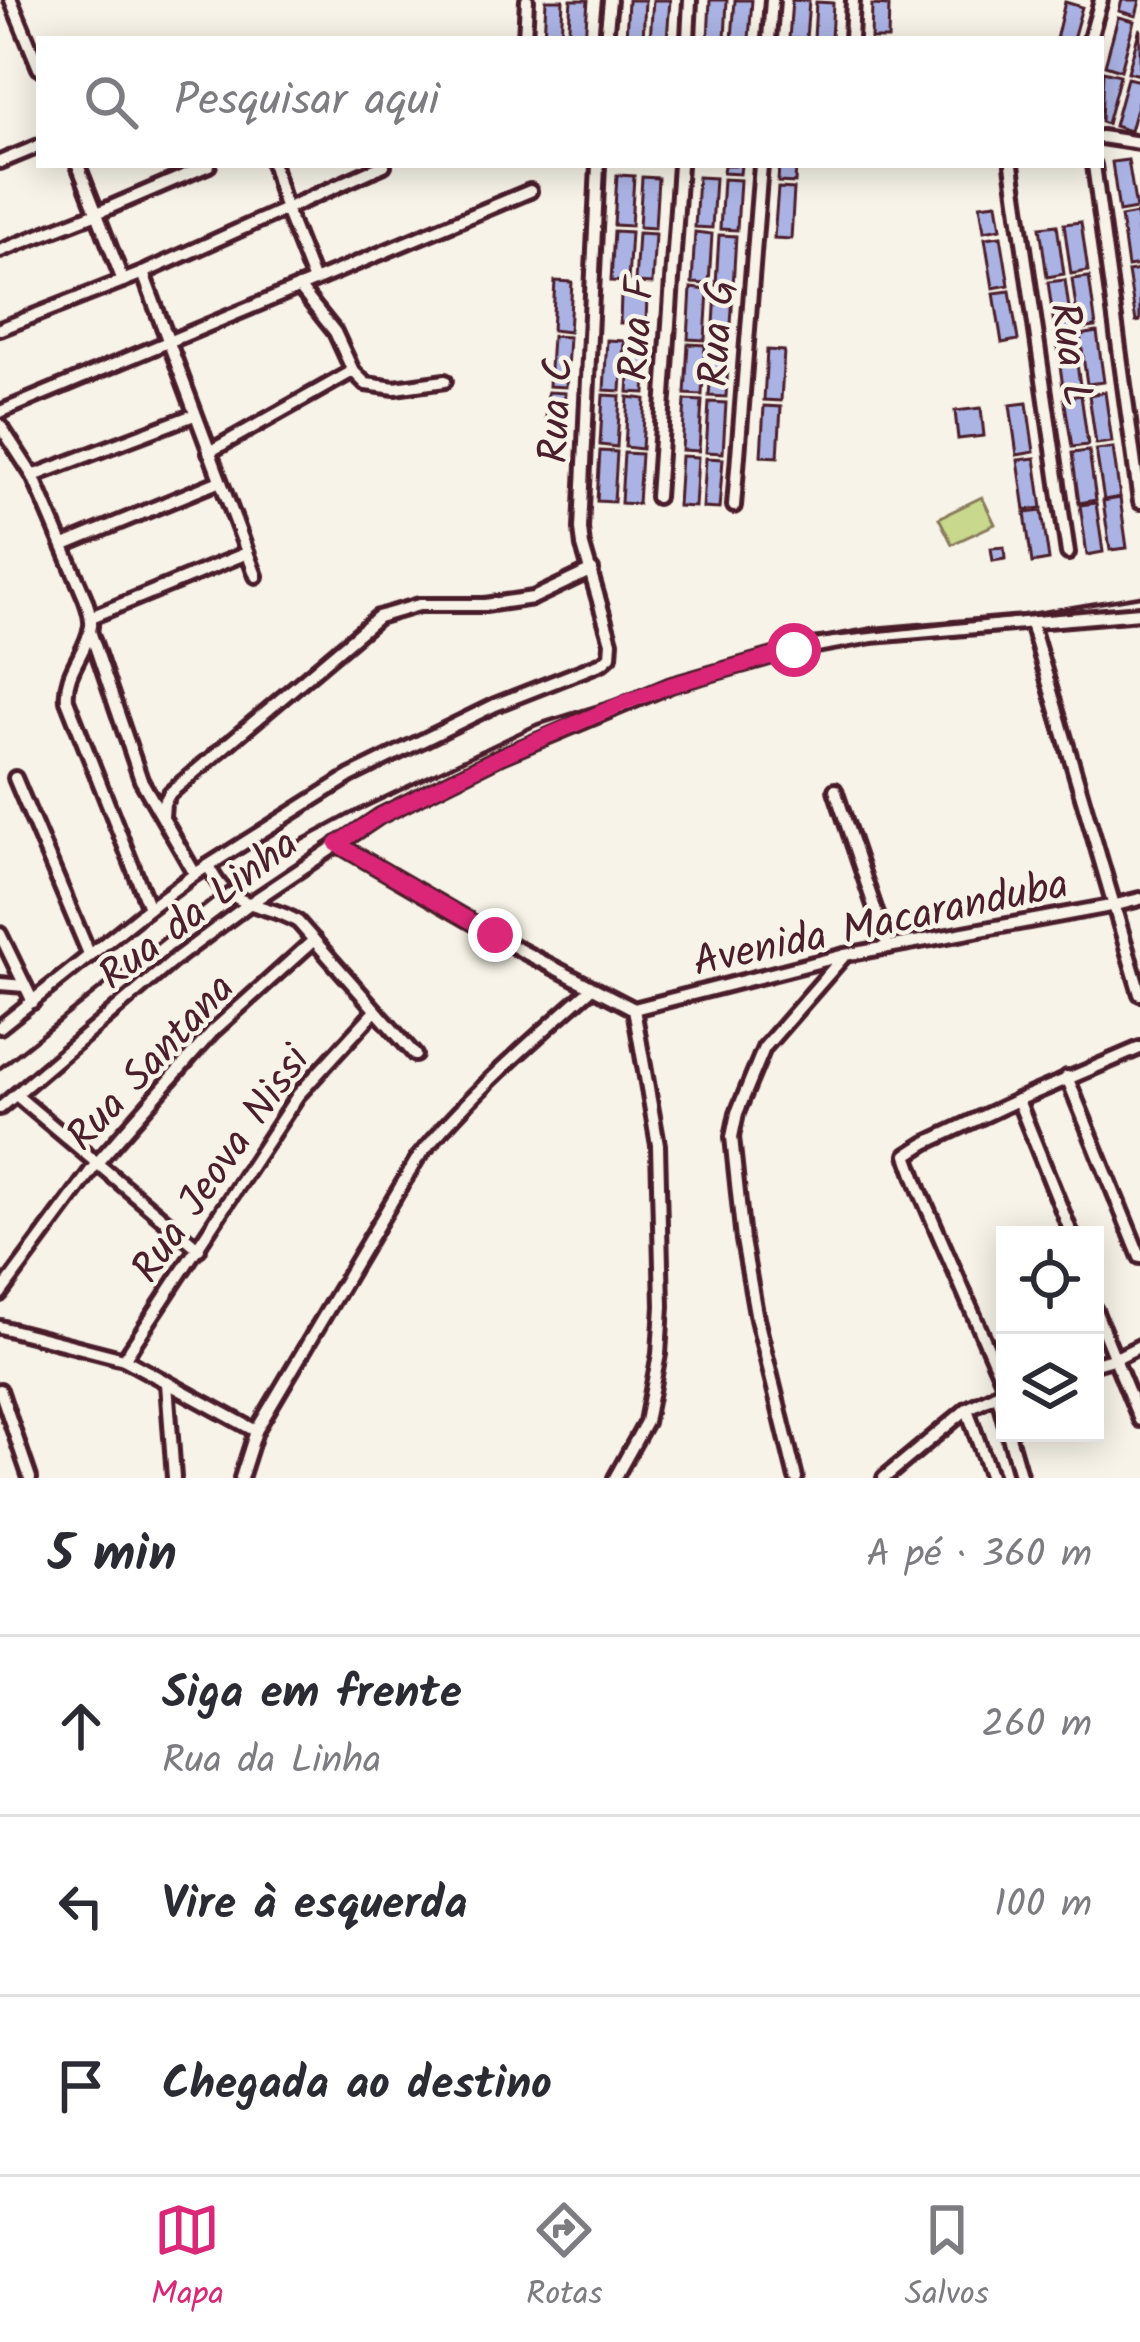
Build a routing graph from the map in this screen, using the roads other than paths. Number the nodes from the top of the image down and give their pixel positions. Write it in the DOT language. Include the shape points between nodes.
graph roads {
  1 [pos="11,0"];
  2 [pos="527,0"];
  3 [pos="610,0"];
  4 [pos="690,0"];
  5 [pos="772,0"];
  6 [pos="853,0"];
  7 [pos="1101,0"];
  8 [pos="525,36"];
  9 [pos="606,36"];
  10 [pos="688,36"];
  11 [pos="770,36"];
  12 [pos="850,36"];
  13 [pos="1091,36"];
  14 [pos="36,61"];
  15 [pos="1104,137"];
  16 [pos="1140,143"];
  17 [pos="36,147"];
  18 [pos="0,162"];
  19 [pos="79,168"];
  20 [pos="201,168"];
  21 [pos="274,168"];
  22 [pos="377,168"];
  23 [pos="598,168"];
  24 [pos="680,168"];
  25 [pos="761,168"];
  26 [pos="1012,168"];
  27 [pos="1094,168"];
  28 [pos="530,191"];
  29 [pos="285,207"];
  30 [pos="97,213"];
  31 [pos="0,250"];
  32 [pos="143,273"];
  33 [pos="123,280"];
  34 [pos="314,281"];
  35 [pos="299,287"];
  36 [pos="0,329"];
  37 [pos="168,342"];
  38 [pos="352,371"];
  39 [pos="445,380"];
  40 [pos="0,412"];
  41 [pos="194,415"];
  42 [pos="0,425"];
  43 [pos="209,452"];
  44 [pos="33,476"];
  45 [pos="220,481"];
  46 [pos="656,497"];
  47 [pos="1140,502"];
  48 [pos="734,506"];
  49 [pos="64,545"];
  50 [pos="1068,553"];
  51 [pos="248,554"];
  52 [pos="592,570"];
  53 [pos="256,576"];
  54 [pos="1140,613"];
  55 [pos="1031,623"];
  56 [pos="91,624"];
  57 [pos="15,778"];
  58 [pos="836,790"];
  59 [pos="163,817"];
  60 [pos="337,844"];
  61 [pos="208,866"];
  62 [pos="195,874"];
  63 [pos="1140,899"];
  64 [pos="249,904"];
  65 [pos="1116,905"];
  66 [pos="149,908"];
  67 [pos="0,934"];
  68 [pos="314,940"];
  69 [pos="888,947"];
  70 [pos="845,955"];
  71 [pos="90,956"];
  72 [pos="0,984"];
  73 [pos="25,986"];
  74 [pos="592,988"];
  75 [pos="1140,994"];
  76 [pos="33,1002"];
  77 [pos="634,1009"];
  78 [pos="375,1011"];
  79 [pos="0,1027"];
  80 [pos="1140,1048"];
  81 [pos="415,1055"];
  82 [pos="1066,1077"];
  83 [pos="16,1095"];
  84 [pos="1018,1100"];
  85 [pos="0,1108"];
  86 [pos="96,1164"];
  87 [pos="1068,1226"];
  88 [pos="199,1249"];
  89 [pos="1140,1257"];
  90 [pos="0,1294"];
  91 [pos="0,1327"];
  92 [pos="1104,1331"];
  93 [pos="1140,1346"];
  94 [pos="1116,1358"];
  95 [pos="124,1359"];
  96 [pos="1104,1361"];
  97 [pos="996,1375"];
  98 [pos="167,1383"];
  99 [pos="0,1390"];
  100 [pos="996,1393"];
  101 [pos="967,1409"];
  102 [pos="1140,1420"];
  103 [pos="256,1431"];
  104 [pos="1011,1442"];
  105 [pos="30,1478"];
  106 [pos="174,1478"];
  107 [pos="241,1478"];
  108 [pos="615,1478"];
  109 [pos="796,1478"];
  110 [pos="884,1478"];
  111 [pos="991,1478"];
  112 [pos="1021,1478"];
  1 -- 14 [label="street"];
  2 -- 8 [label="street"];
  3 -- 9 [label="street"];
  4 -- 10 [label="street"];
  5 -- 11 [label="street"];
  6 -- 12 [label="street"];
  7 -- 13 [label="street"];
  15 -- 16 [label="street"];
  17 -- 18 [label="street"];
  19 -- 30 [label="street"];
  20 -- 30 [label="street"];
  21 -- 29 [label="street"];
  22 -- 29 [label="street"];
  23 -- 52 [label="street, Rua C" via="581,530"];
  24 -- 46 [label="street, Rua F"];
  25 -- 48 [label="street, Rua G"];
  26 -- 50 [label="street, Rua L"];
  27 -- 47 [label="street"];
  28 -- 34 [label="street"];
  29 -- 32 [label="street"];
  29 -- 34 [label="street"];
  30 -- 31 [label="street"];
  30 -- 33 [label="street"];
  32 -- 33 [label="street"];
  32 -- 37 [label="street"];
  33 -- 36 [label="street"];
  34 -- 35 [label="street"];
  35 -- 37 [label="street"];
  35 -- 38 [label="street" via="335,332"];
  37 -- 40 [label="street"];
  37 -- 41 [label="street"];
  38 -- 39 [label="street" via="371,387"];
  38 -- 43 [label="street"];
  41 -- 43 [label="street"];
  41 -- 44 [label="street"];
  42 -- 44 [label="street"];
  43 -- 45 [label="street"];
  44 -- 49 [label="street"];
  45 -- 49 [label="street"];
  45 -- 51 [label="street"];
  49 -- 56 [label="street"];
  51 -- 53 [label="street"];
  51 -- 56 [label="street"];
  52 -- 59 [label="street" via="532,598 419,604 378,617 170,793"];
  52 -- 61 [label="street, Rua C" via="612,653 602,663 365,767"];
  54 -- 55 [label="street, Rua da Linha"];
  55 -- 60 [label="street, Rua da Linha" via="849,640 671,685 501,756"];
  55 -- 65 [label="street"];
  56 -- 59 [label="street" via="132,759"];
  56 -- 66 [label="street" via="67,700"];
  57 -- 71 [label="street"];
  58 -- 69 [label="street"];
  59 -- 62 [label="street"];
  60 -- 64 [label="street, Rua da Linha"];
  60 -- 74 [label="street"];
  61 -- 62 [label="street"];
  61 -- 64 [label="street" via="224,890"];
  62 -- 66 [label="street"];
  63 -- 65 [label="street, Avenida Macaranduba"];
  64 -- 68 [label="street" via="286,915"];
  64 -- 83 [label="street, Rua da Linha"];
  65 -- 69 [label="street, Avenida Macaranduba"];
  65 -- 75 [label="street"];
  66 -- 71 [label="street"];
  67 -- 73 [label="street"];
  68 -- 78 [label="street"];
  68 -- 86 [label="street, Rua Santana" via="213,1031"];
  69 -- 70 [label="street, Avenida Macaranduba"];
  70 -- 77 [label="street, Avenida Macaranduba"];
  70 -- 109 [label="street" via="764,1048 732,1137 757,1319"];
  71 -- 76 [label="street"];
  72 -- 73 [label="street"];
  73 -- 76 [label="street"];
  74 -- 77 [label="street"];
  74 -- 103 [label="street" via="484,1084 418,1159"];
  76 -- 79 [label="street"];
  77 -- 108 [label="street" via="658,1145 661,1328 646,1422"];
  78 -- 81 [label="street"];
  78 -- 88 [label="street, Rua Jeova Nissi" via="298,1095"];
  80 -- 82 [label="street"];
  82 -- 84 [label="street"];
  82 -- 89 [label="street"];
  83 -- 85 [label="street, Rua da Linha"];
  83 -- 86 [label="street"];
  84 -- 87 [label="street"];
  84 -- 97 [label="street" via="907,1155"];
  86 -- 88 [label="street"];
  86 -- 90 [label="street, Rua Santana"];
  88 -- 95 [label="street, Rua Jeova Nissi"];
  91 -- 95 [label="street"];
  92 -- 94 [label="street"];
  93 -- 94 [label="street"];
  94 -- 96 [label="street"];
  94 -- 102 [label="street"];
  95 -- 98 [label="street"];
  98 -- 103 [label="street"];
  98 -- 106 [label="street"];
  99 -- 105 [label="street"];
  100 -- 101 [label="street"];
  101 -- 110 [label="street"];
  101 -- 111 [label="street"];
  103 -- 107 [label="street"];
  104 -- 112 [label="street"];
}
